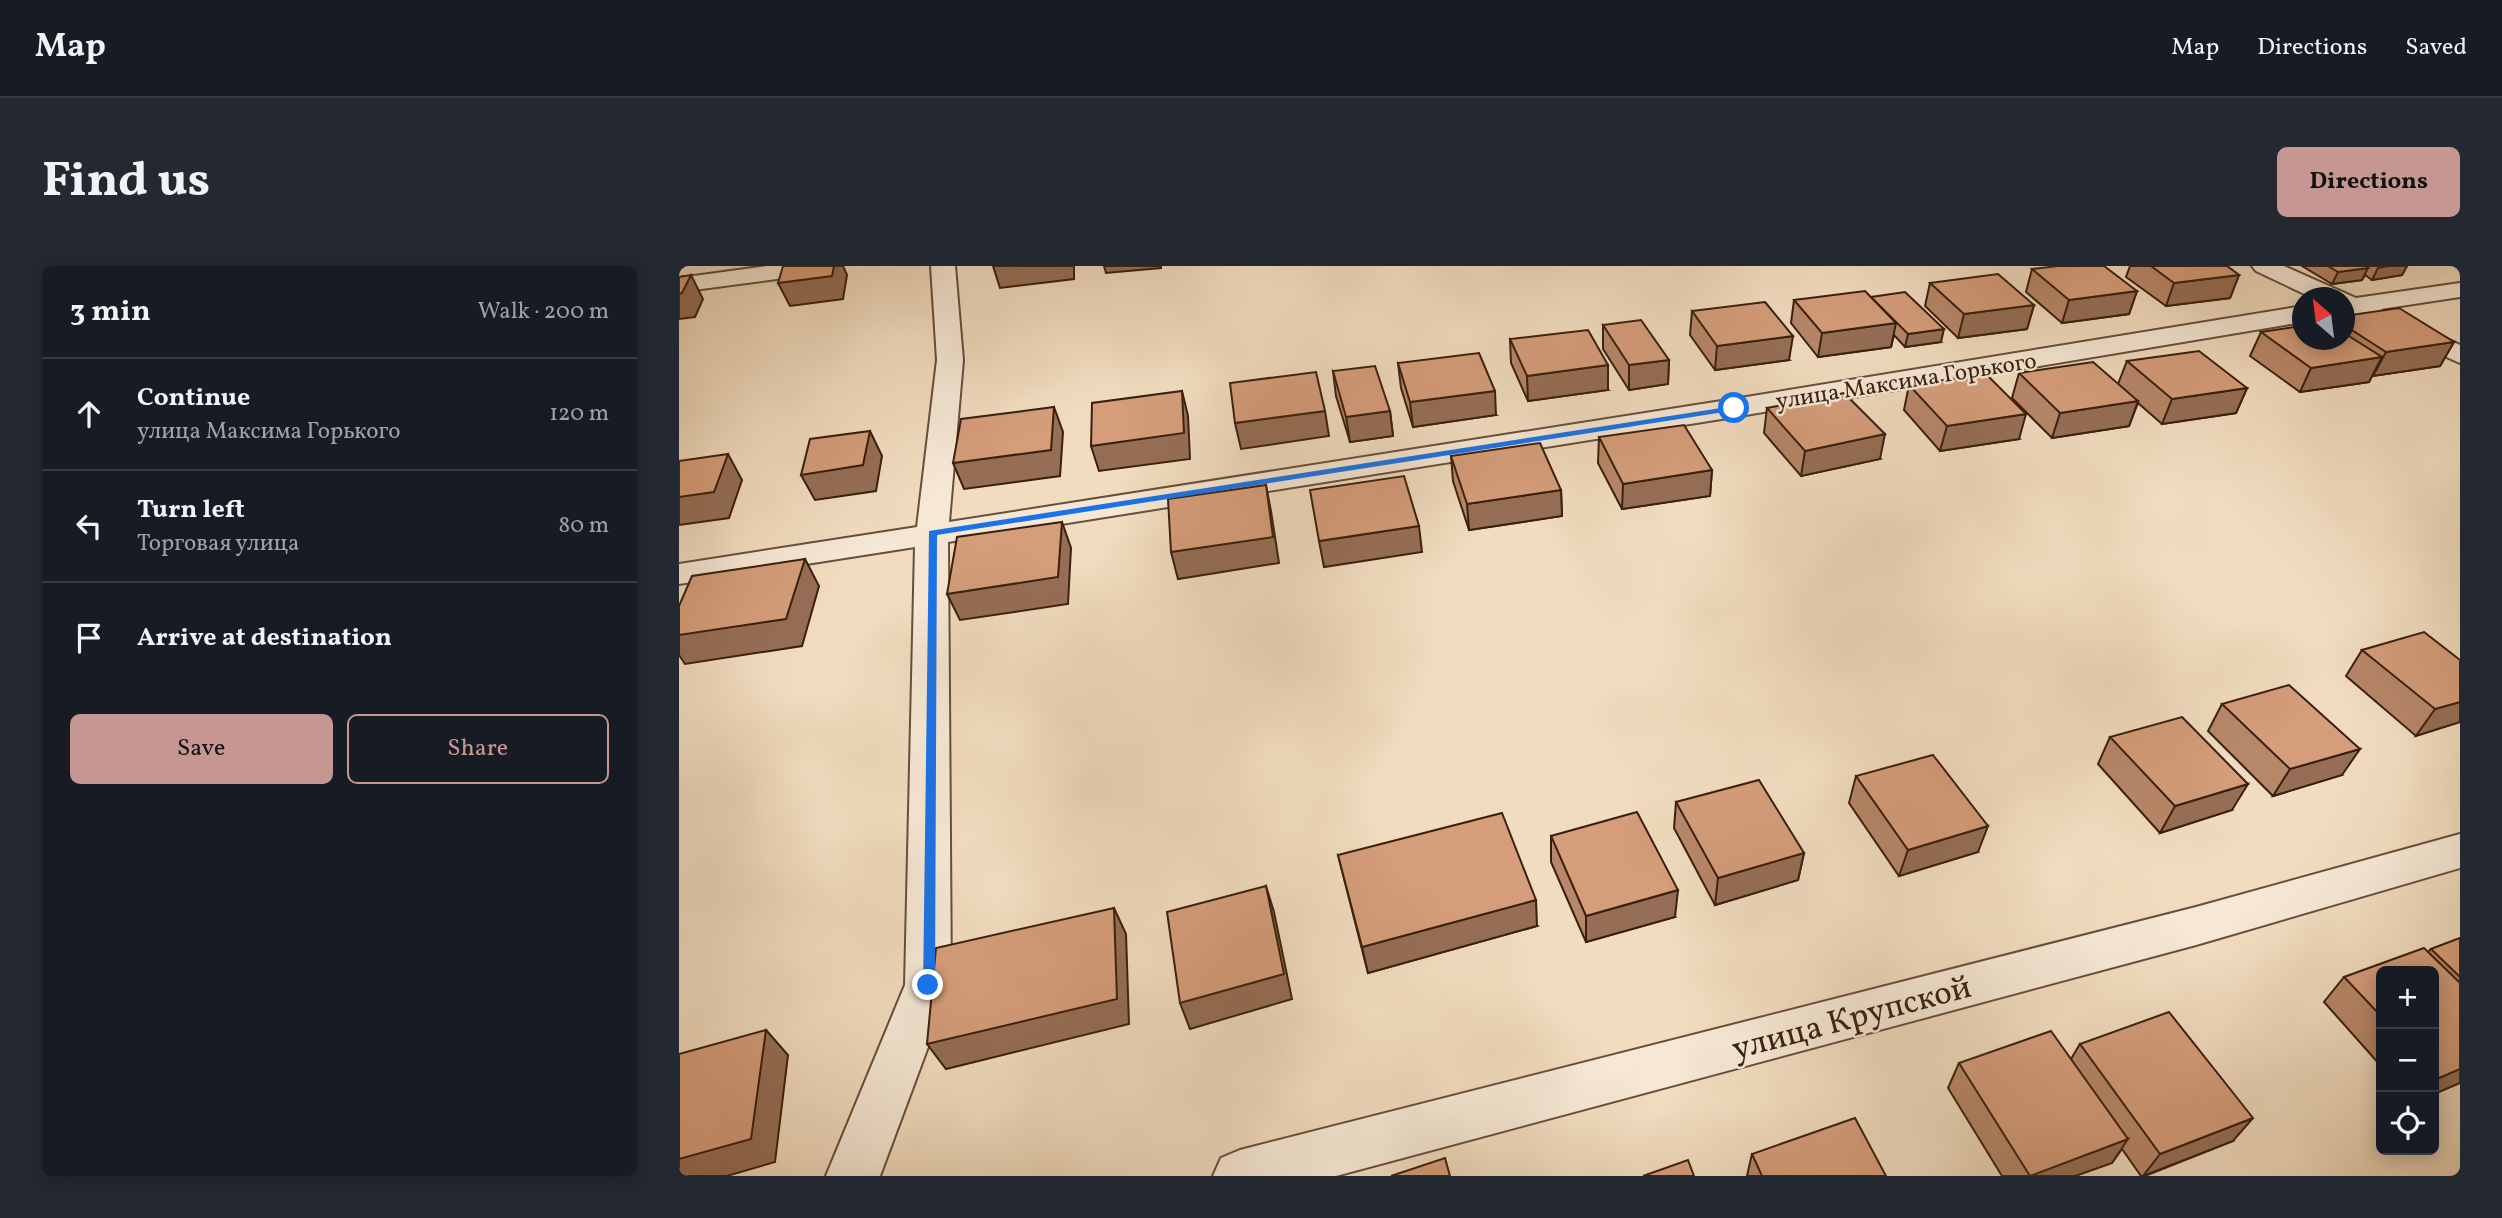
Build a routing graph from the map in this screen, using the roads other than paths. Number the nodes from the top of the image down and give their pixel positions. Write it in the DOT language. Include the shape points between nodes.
graph roads {
  1 [pos="821,266"];
  2 [pos="943,266"];
  3 [pos="2264,266"];
  4 [pos="754,270"];
  5 [pos="679,285"];
  6 [pos="2309,287"];
  7 [pos="2460,290"];
  8 [pos="2355,302"];
  9 [pos="2355,308"];
  10 [pos="2292,316"];
  11 [pos="2460,355"];
  12 [pos="932,533"];
  13 [pos="679,574"];
  14 [pos="2460,851"];
  15 [pos="853,1176"];
  16 [pos="1240,1176"];
  1 -- 4 [label="street"];
  2 -- 12 [label="street" via="950,360"];
  3 -- 6 [label="street"];
  4 -- 5 [label="street"];
  7 -- 8 [label="street"];
  9 -- 11 [label="street"];
  10 -- 12 [label="street, улица Максима Горького"];
  12 -- 13 [label="street, улица Максима Горького"];
  12 -- 15 [label="street" via="928,985"];
  14 -- 16 [label="street, улица Крупской" via="2183,930"];
}
